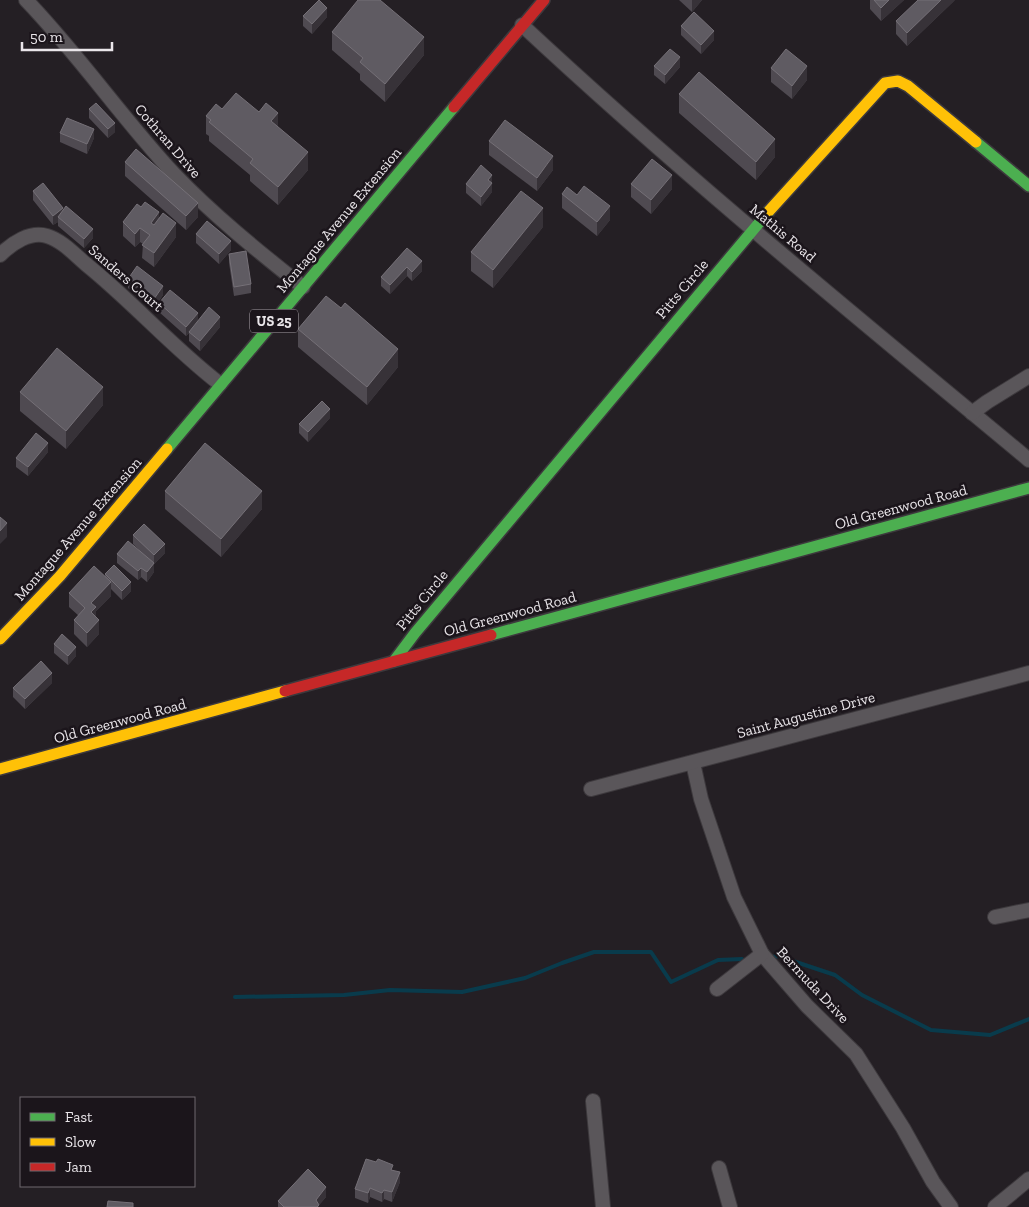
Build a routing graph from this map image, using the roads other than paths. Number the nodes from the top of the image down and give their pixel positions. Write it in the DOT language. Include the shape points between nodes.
graph roads {
  1 [pos="26,0"];
  2 [pos="544,0"];
  3 [pos="522,25"];
  4 [pos="1029,186"];
  5 [pos="753,229"];
  6 [pos="0,255"];
  7 [pos="303,287"];
  8 [pos="1029,376"];
  9 [pos="220,384"];
  10 [pos="972,413"];
  11 [pos="1029,460"];
  12 [pos="1029,488"];
  13 [pos="0,639"];
  14 [pos="394,661"];
  15 [pos="1029,673"];
  16 [pos="693,762"];
  17 [pos="0,769"];
  18 [pos="591,790"];
  19 [pos="1029,910"];
  20 [pos="995,917"];
  21 [pos="762,954"];
  22 [pos="717,989"];
  23 [pos="593,1101"];
  24 [pos="719,1168"];
  25 [pos="1029,1179"];
  26 [pos="603,1207"];
  27 [pos="730,1207"];
  28 [pos="951,1207"];
  29 [pos="995,1207"];
  1 -- 7 [label="street, Cothran Drive" via="194,194"];
  2 -- 3 [label="main road, Montague Avenue Extension / US 25"];
  3 -- 5 [label="street, Mathis Road"];
  3 -- 7 [label="main road, Montague Avenue Extension / US 25"];
  4 -- 5 [label="main road, Pitts Circle" via="903,82 893,81 880,87"];
  5 -- 10 [label="street, Mathis Road"];
  5 -- 14 [label="main road, Pitts Circle"];
  6 -- 9 [label="street, Sanders Court" via="30,236 48,236 61,243 127,298"];
  7 -- 9 [label="main road, Montague Avenue Extension / US 25"];
  8 -- 10 [label="street"];
  9 -- 13 [label="main road, Montague Avenue Extension / US 25" via="60,576"];
  10 -- 11 [label="street, Mathis Road"];
  12 -- 14 [label="main road, Old Greenwood Road"];
  14 -- 17 [label="main road, Old Greenwood Road"];
  15 -- 16 [label="street, Saint Augustine Drive"];
  16 -- 18 [label="street, Saint Augustine Drive"];
  16 -- 21 [label="street, Bermuda Drive" via="701,799 734,897"];
  19 -- 20 [label="street"];
  21 -- 22 [label="street"];
  21 -- 28 [label="street, Bermuda Drive" via="807,1006 856,1054"];
  23 -- 26 [label="street"];
  24 -- 27 [label="street"];
  25 -- 29 [label="street"];
}
